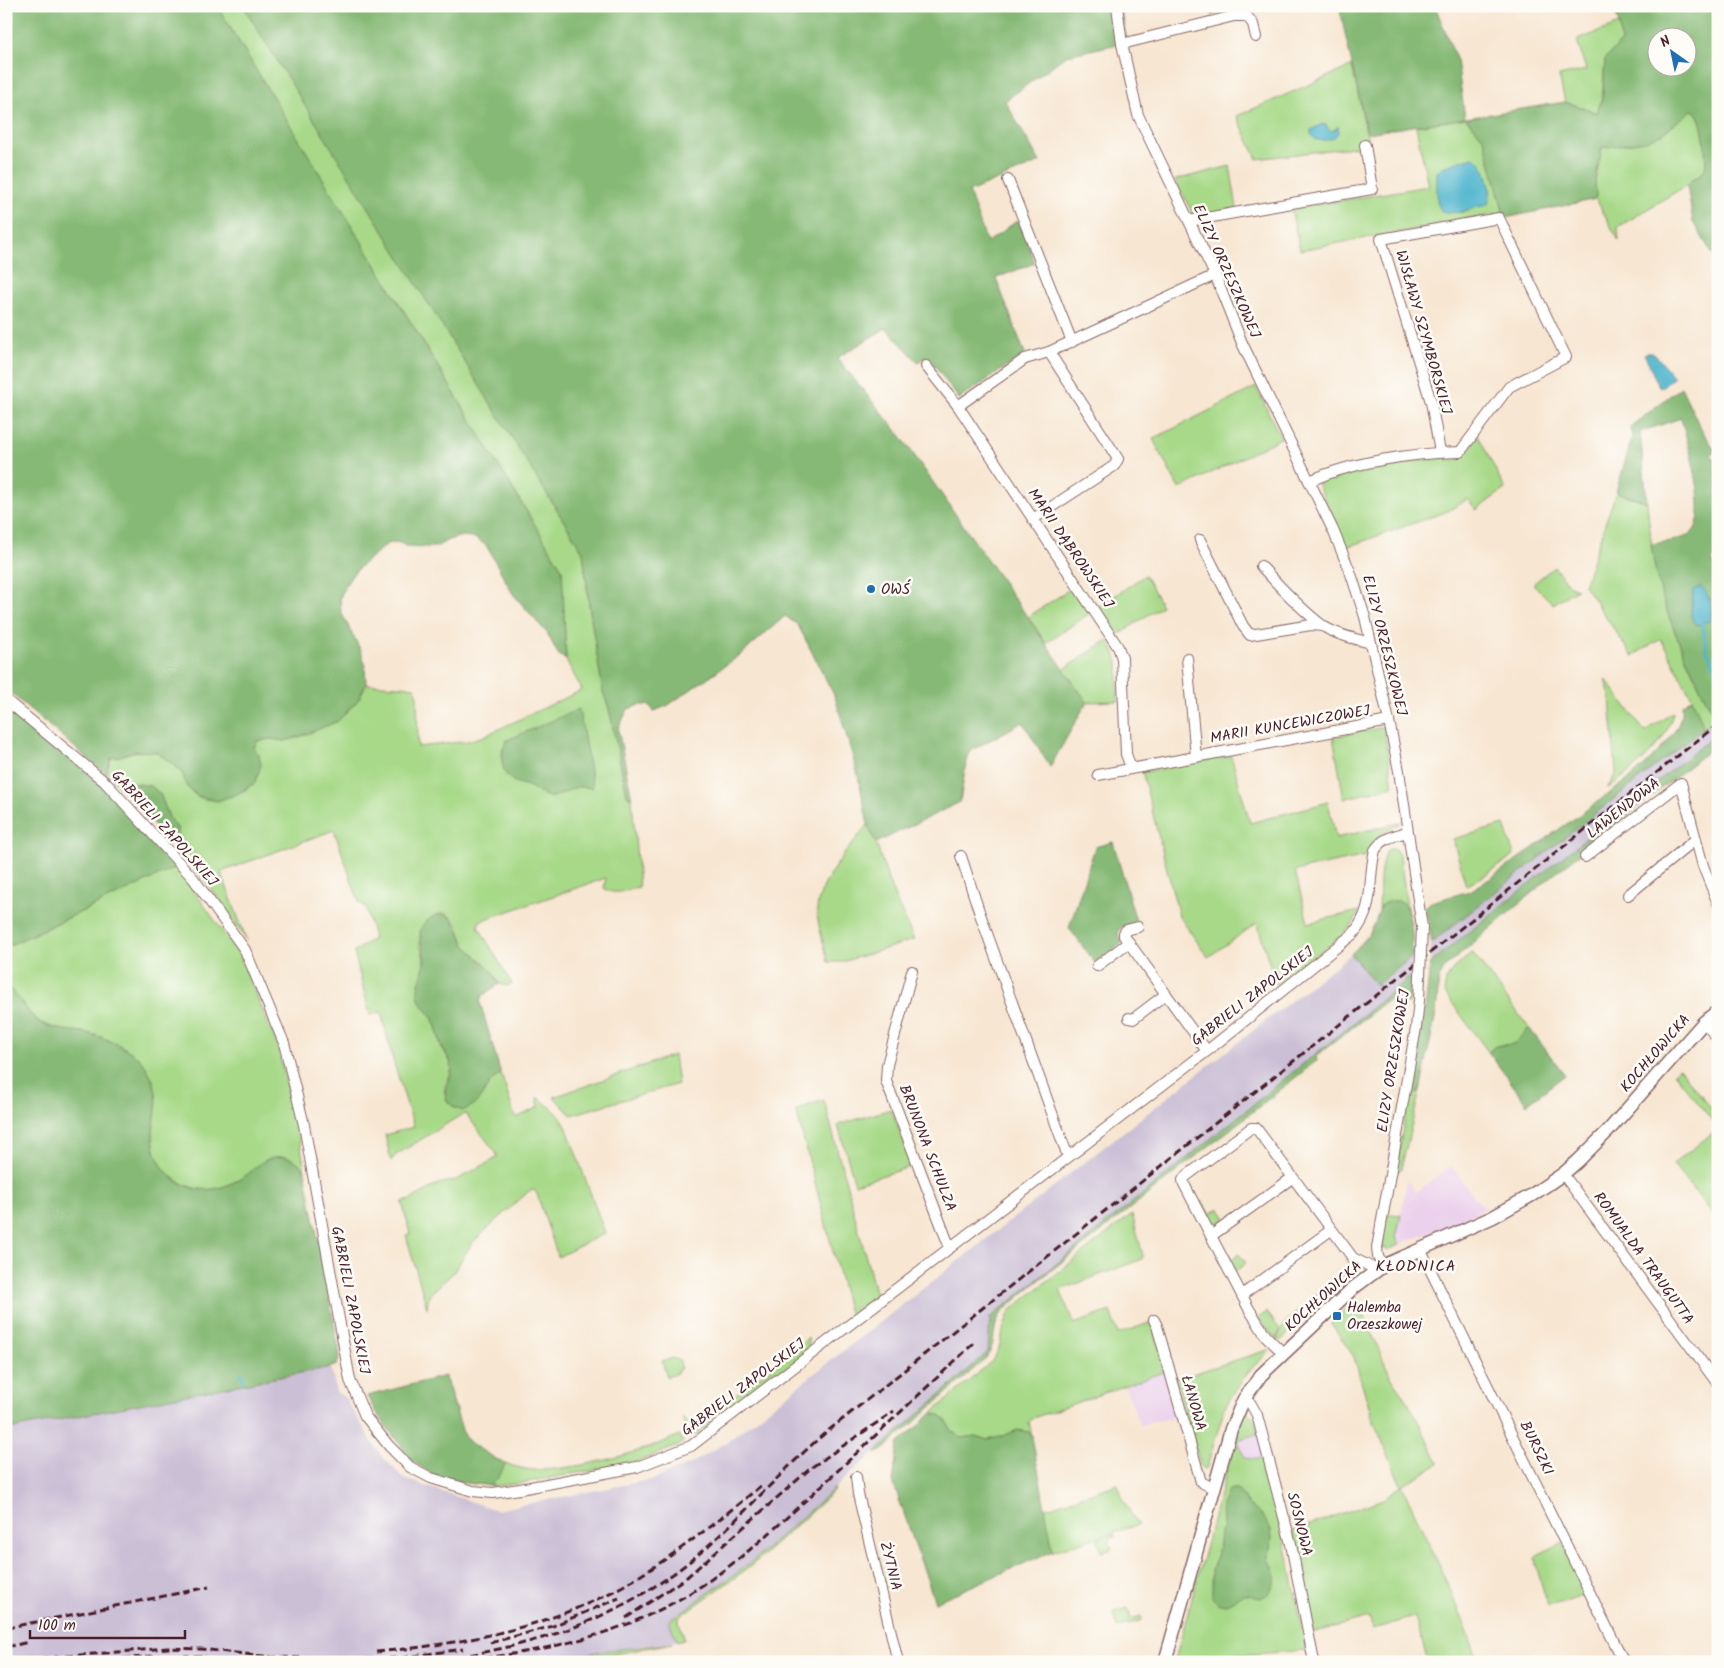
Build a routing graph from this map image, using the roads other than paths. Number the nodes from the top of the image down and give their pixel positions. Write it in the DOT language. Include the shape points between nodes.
graph roads {
  1 [pos="1118,6"];
  2 [pos="1256,37"];
  3 [pos="1122,44"];
  4 [pos="1365,145"];
  5 [pos="1008,180"];
  6 [pos="1189,221"];
  7 [pos="1215,275"];
  8 [pos="1072,342"];
  9 [pos="1049,352"];
  10 [pos="926,366"];
  11 [pos="958,406"];
  12 [pos="1440,452"];
  13 [pos="1310,482"];
  14 [pos="1033,519"];
  15 [pos="1200,540"];
  16 [pos="1261,566"];
  17 [pos="1324,626"];
  18 [pos="1372,642"];
  19 [pos="1187,658"];
  20 [pos="6,700"];
  21 [pos="1389,721"];
  22 [pos="1196,757"];
  23 [pos="1131,768"];
  24 [pos="1098,775"];
  25 [pos="1407,832"];
  26 [pos="1696,839"];
  27 [pos="961,856"];
  28 [pos="1585,857"];
  29 [pos="1628,895"];
  30 [pos="1718,903"];
  31 [pos="1138,927"];
  32 [pos="1129,942"];
  33 [pos="1097,966"];
  34 [pos="912,971"];
  35 [pos="1166,994"];
  36 [pos="1718,1011"];
  37 [pos="1129,1018"];
  38 [pos="1704,1022"];
  39 [pos="1718,1039"];
  40 [pos="1207,1051"];
  41 [pos="1068,1157"];
  42 [pos="1563,1174"];
  43 [pos="1292,1178"];
  44 [pos="1331,1230"];
  45 [pos="1212,1236"];
  46 [pos="950,1248"];
  47 [pos="1420,1249"];
  48 [pos="1380,1268"];
  49 [pos="1242,1295"];
  50 [pos="1154,1320"];
  51 [pos="1283,1353"];
  52 [pos="1718,1384"];
  53 [pos="1244,1399"];
  54 [pos="856,1477"];
  55 [pos="1214,1488"];
  56 [pos="898,1662"];
  57 [pos="1165,1662"];
  58 [pos="1314,1662"];
  59 [pos="1624,1662"];
  1 -- 3 [label="street, ELIZY ORZESZKOWEJ"];
  2 -- 3 [label="street" via="1247,16 1234,16"];
  3 -- 6 [label="street, ELIZY ORZESZKOWEJ" via="1138,115"];
  4 -- 6 [label="street" via="1372,189"];
  5 -- 8 [label="street"];
  6 -- 7 [label="street, ELIZY ORZESZKOWEJ"];
  7 -- 8 [label="street"];
  7 -- 13 [label="street, ELIZY ORZESZKOWEJ" via="1242,344"];
  8 -- 9 [label="street"];
  9 -- 11 [label="street" via="1025,359"];
  9 -- 14 [label="street" via="1118,460 1114,466"];
  10 -- 11 [label="street, MARII DĄBROWSKIEJ"];
  11 -- 14 [label="street, MARII DĄBROWSKIEJ"];
  12 -- 12 [label="street, WISŁAWY SZYMBORSKIEJ" via="1431,402 1382,239 1499,218 1566,357 1509,387 1460,452"];
  12 -- 13 [label="street, WISŁAWY SZYMBORSKIEJ" via="1328,473"];
  13 -- 18 [label="street, ELIZY ORZESZKOWEJ" via="1352,574"];
  14 -- 23 [label="street, MARII DĄBROWSKIEJ" via="1118,647 1122,658 1126,754"];
  15 -- 17 [label="street" via="1250,635 1311,625"];
  16 -- 17 [label="street" via="1279,587"];
  17 -- 18 [label="street" via="1334,632"];
  18 -- 21 [label="street, ELIZY ORZESZKOWEJ"];
  19 -- 22 [label="street, MARII KUNCEWICZOWEJ"];
  20 -- 46 [label="street, GABRIELI ZAPOLSKIEJ" via="105,782 193,878 245,950 284,1043 304,1125 350,1380 365,1416 410,1468 473,1491 493,1493 636,1467 691,1446"];
  21 -- 22 [label="street, MARII KUNCEWICZOWEJ"];
  21 -- 25 [label="street, ELIZY ORZESZKOWEJ"];
  22 -- 23 [label="street, MARII KUNCEWICZOWEJ"];
  23 -- 24 [label="street, MARII KUNCEWICZOWEJ"];
  25 -- 40 [label="street, GABRIELI ZAPOLSKIEJ" via="1388,838 1375,850 1366,913 1353,934"];
  25 -- 48 [label="street, ELIZY ORZESZKOWEJ, bridge" via="1422,927 1419,1000 1377,1248"];
  26 -- 28 [label="street, LAWENDOWA" via="1681,783"];
  26 -- 29 [label="street"];
  26 -- 30 [label="street, LAWENDOWA"];
  27 -- 41 [label="street"];
  31 -- 32 [label="street" via="1124,933"];
  32 -- 33 [label="street"];
  32 -- 35 [label="street"];
  34 -- 46 [label="street, BRUNONA SCHULZA" via="887,1065 886,1081"];
  35 -- 37 [label="street" via="1133,1019"];
  35 -- 40 [label="street"];
  36 -- 38 [label="street, KOCHŁOWICKA"];
  38 -- 39 [label="street"];
  38 -- 42 [label="street, KOCHŁOWICKA" via="1608,1131"];
  40 -- 41 [label="street, GABRIELI ZAPOLSKIEJ"];
  41 -- 46 [label="street, GABRIELI ZAPOLSKIEJ"];
  42 -- 47 [label="street, KOCHŁOWICKA" via="1510,1208"];
  42 -- 52 [label="street, ROMUALDA TRAUGUTTA"];
  43 -- 44 [label="street"];
  43 -- 45 [label="street"];
  43 -- 45 [label="street" via="1258,1130 1251,1128 1183,1180"];
  44 -- 48 [label="street" via="1353,1258"];
  44 -- 49 [label="street"];
  45 -- 49 [label="street"];
  47 -- 48 [label="street, KOCHŁOWICKA"];
  47 -- 59 [label="street, BURSZKI"];
  48 -- 51 [label="street, KOCHŁOWICKA" via="1352,1289"];
  49 -- 51 [label="street" via="1266,1336"];
  50 -- 55 [label="street, ŁANOWA" via="1201,1482"];
  51 -- 53 [label="street, KOCHŁOWICKA" via="1261,1375"];
  53 -- 55 [label="street, KOCHŁOWICKA"];
  53 -- 58 [label="street, SOSNOWA" via="1251,1404 1259,1424 1291,1544"];
  54 -- 56 [label="street, ŻYTNIA"];
  55 -- 57 [label="street, KOCHŁOWICKA"];
}
